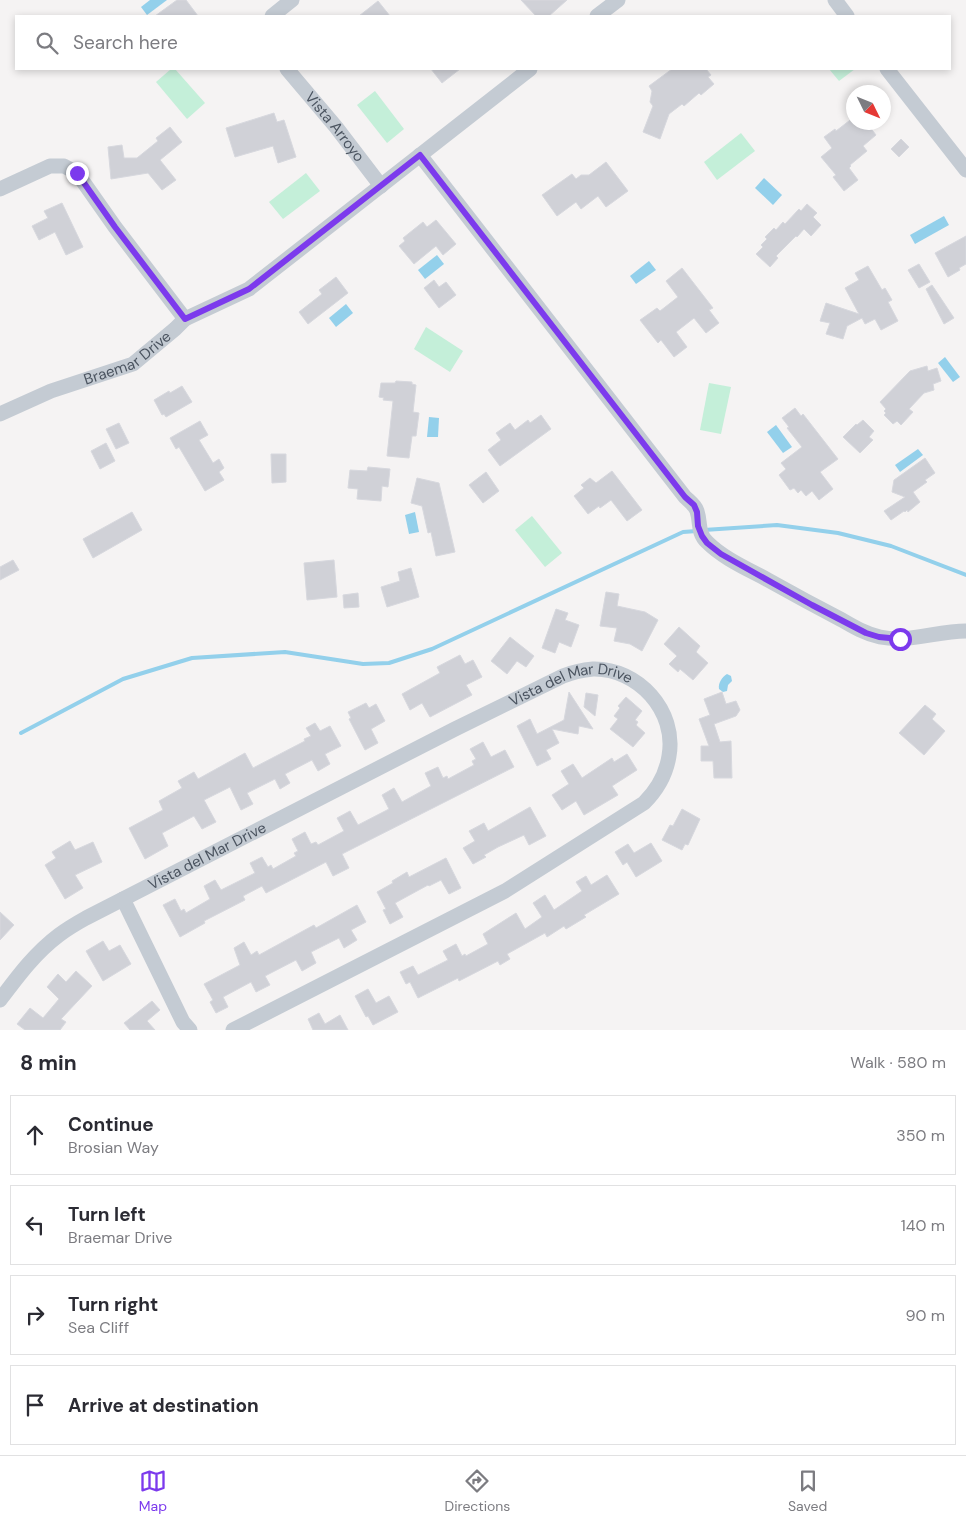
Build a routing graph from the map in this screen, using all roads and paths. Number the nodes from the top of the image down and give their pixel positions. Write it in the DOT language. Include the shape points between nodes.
graph roads {
  1 [pos="292,0"];
  2 [pos="618,0"];
  3 [pos="835,0"];
  4 [pos="273,15"];
  5 [pos="598,15"];
  6 [pos="846,15"];
  7 [pos="288,70"];
  8 [pos="529,70"];
  9 [pos="888,70"];
  10 [pos="420,155"];
  11 [pos="966,170"];
  12 [pos="381,186"];
  13 [pos="0,189"];
  14 [pos="185,319"];
  15 [pos="0,414"];
  16 [pos="966,631"];
  17 [pos="123,899"];
  18 [pos="0,1000"];
  19 [pos="190,1030"];
  20 [pos="233,1030"];
  1 -- 4 [label="street"];
  2 -- 5 [label="street"];
  3 -- 6 [label="street"];
  7 -- 12 [label="street, Vista Arroyo"];
  8 -- 10 [label="street, Braemar Drive"];
  9 -- 11 [label="street"];
  10 -- 12 [label="street, Braemar Drive"];
  10 -- 16 [label="street" via="694,505 707,543 721,554 866,633 914,639"];
  12 -- 14 [label="street, Braemar Drive" via="249,289"];
  13 -- 14 [label="street" via="50,166 64,166 77,173"];
  14 -- 15 [label="street, Braemar Drive" via="133,364 51,391"];
  17 -- 18 [label="street, Vista del Mar Drive" via="59,934 25,966"];
  17 -- 19 [label="street" via="183,1022"];
  17 -- 20 [label="street, Vista del Mar Drive" via="563,676 594,669 618,673 633,680 656,701 666,722 670,754 660,785 644,803 505,891"];
}
